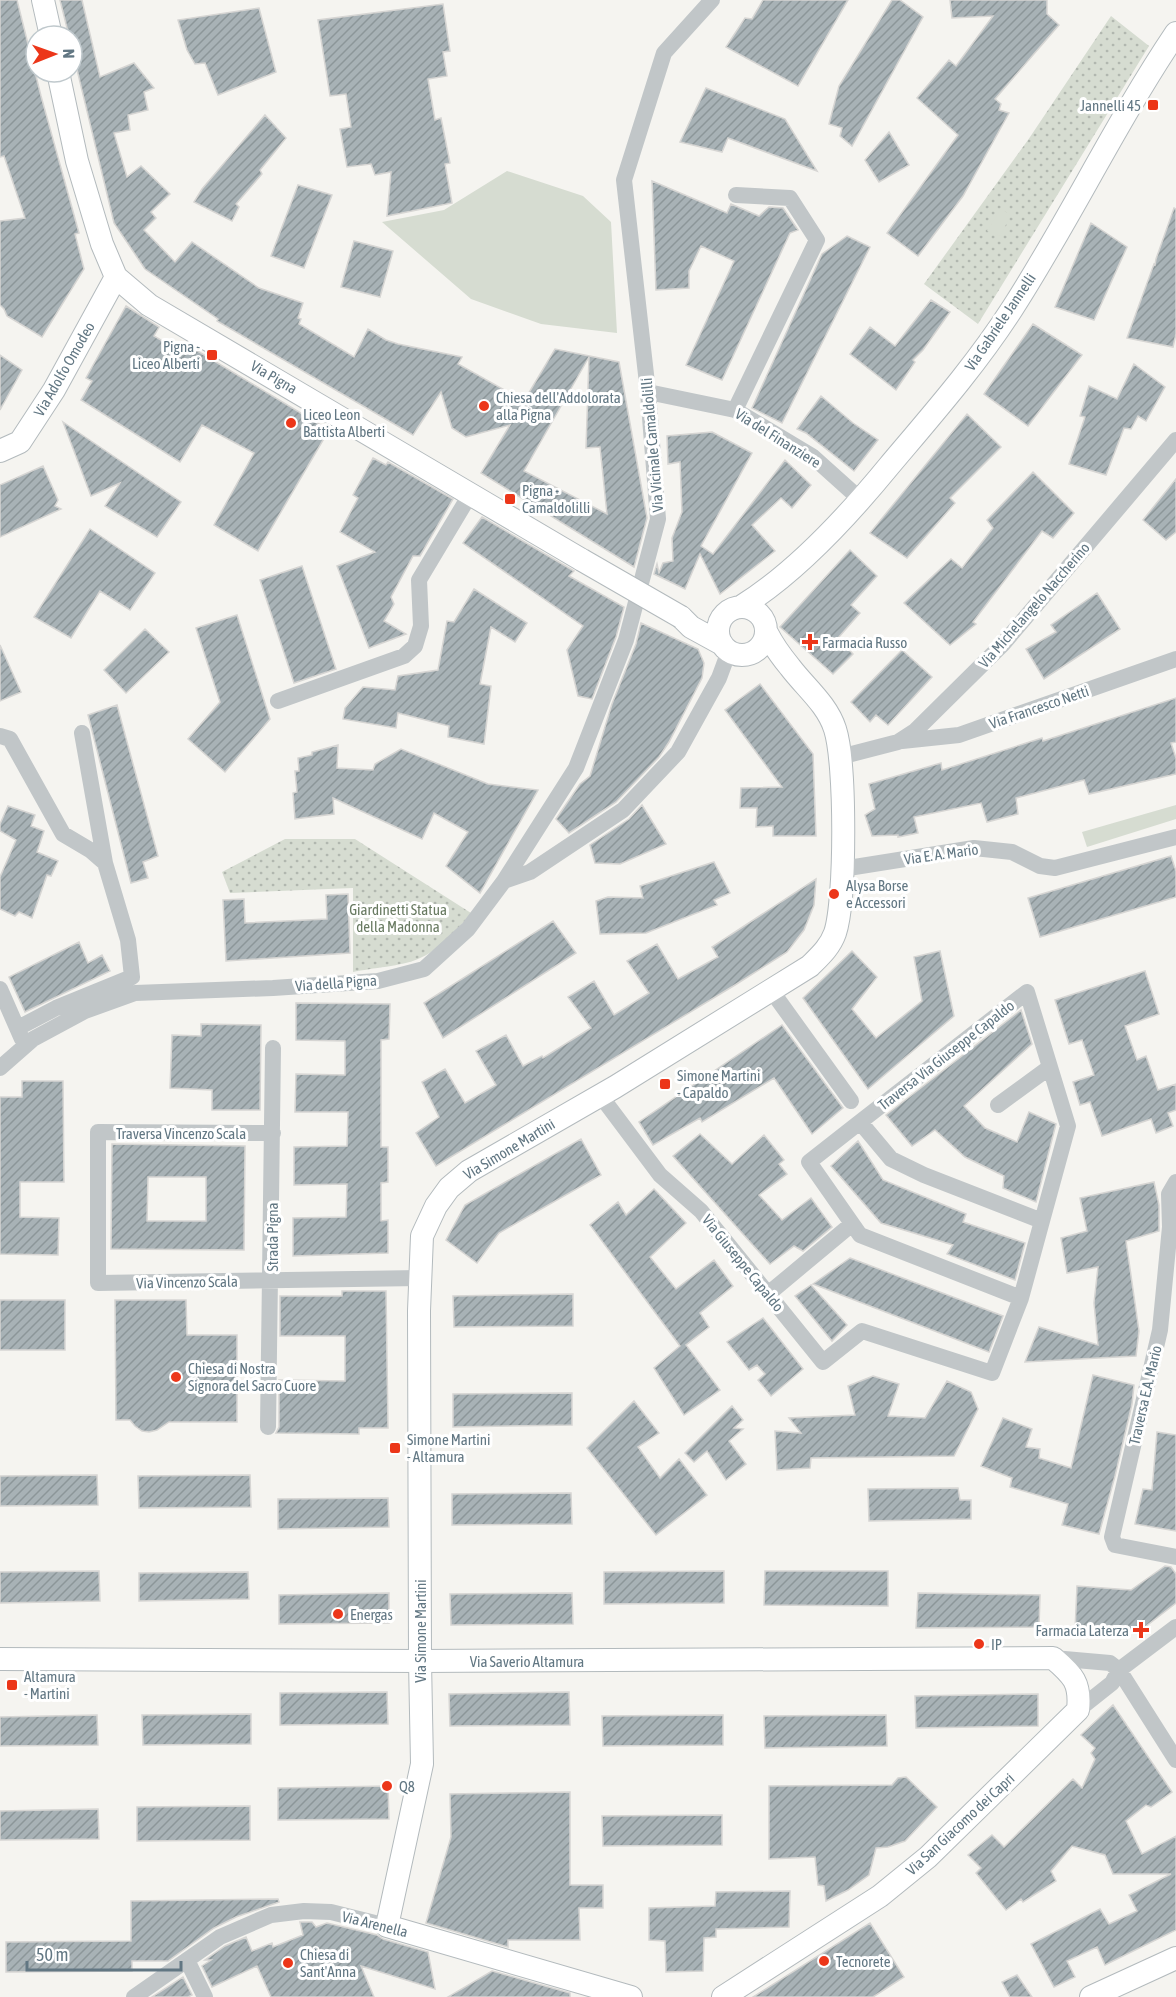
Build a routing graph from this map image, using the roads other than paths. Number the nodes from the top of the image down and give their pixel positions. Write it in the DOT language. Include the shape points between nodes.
graph roads {
  1 [pos="43,0"];
  2 [pos="712,0"];
  3 [pos="48,24"];
  4 [pos="1176,33"];
  5 [pos="60,84"];
  6 [pos="736,195"];
  7 [pos="116,276"];
  8 [pos="648,392"];
  9 [pos="735,410"];
  10 [pos="1176,440"];
  11 [pos="0,451"];
  12 [pos="471,493"];
  13 [pos="861,500"];
  14 [pos="780,580"];
  15 [pos="742,606"];
  16 [pos="681,617"];
  17 [pos="722,617"];
  18 [pos="765,625"];
  19 [pos="725,648"];
  20 [pos="753,653"];
  21 [pos="1176,659"];
  22 [pos="790,668"];
  23 [pos="278,701"];
  24 [pos="82,733"];
  25 [pos="0,736"];
  26 [pos="898,742"];
  27 [pos="840,757"];
  28 [pos="1176,837"];
  29 [pos="105,864"];
  30 [pos="842,869"];
  31 [pos="504,881"];
  32 [pos="0,989"];
  33 [pos="771,990"];
  34 [pos="18,1028"];
  35 [pos="24,1046"];
  36 [pos="273,1048"];
  37 [pos="1050,1067"];
  38 [pos="0,1068"];
  39 [pos="600,1095"];
  40 [pos="850,1101"];
  41 [pos="998,1105"];
  42 [pos="860,1122"];
  43 [pos="273,1133"];
  44 [pos="1176,1182"];
  45 [pos="1042,1221"];
  46 [pos="852,1224"];
  47 [pos="420,1278"];
  48 [pos="271,1281"];
  49 [pos="98,1283"];
  50 [pos="768,1294"];
  51 [pos="1021,1298"];
  52 [pos="992,1373"];
  53 [pos="268,1426"];
  54 [pos="1176,1557"];
  55 [pos="1176,1627"];
  56 [pos="1053,1658"];
  57 [pos="0,1659"];
  58 [pos="420,1661"];
  59 [pos="1119,1670"];
  60 [pos="1078,1710"];
  61 [pos="1176,1760"];
  62 [pos="387,1926"];
  63 [pos="1176,1958"];
  64 [pos="187,1960"];
  65 [pos="1104,1994"];
  66 [pos="134,1997"];
  67 [pos="205,1997"];
  68 [pos="631,1997"];
  69 [pos="723,1997"];
  1 -- 3 [label="main road"];
  2 -- 8 [label="street, Via Vicinale Camaldolilli" via="664,53 624,180"];
  4 -- 13 [label="main road, Via Gabriele Jannelli" via="1104,148 1011,310 976,360"];
  5 -- 7 [label="main road, Via Pigna" via="76,161"];
  6 -- 9 [label="street" via="790,198 817,240"];
  7 -- 11 [label="main road, Via Adolfo Omodeo" via="54,390 20,442"];
  7 -- 12 [label="main road, Via Pigna" via="150,305"];
  8 -- 9 [label="street, Via del Finanziere"];
  8 -- 31 [label="street, Via Vicinale Camaldolilli" via="658,519 626,640 576,768"];
  9 -- 13 [label="street, Via del Finanziere" via="813,456"];
  10 -- 26 [label="street, Via Michelangelo Naccherino" via="1004,644 915,731"];
  12 -- 16 [label="main road, Via Pigna, bridge"];
  12 -- 23 [label="street" via="419,580 421,626 415,646 404,656"];
  13 -- 14 [label="main road, Via Gabriele Jannelli"];
  14 -- 15 [label="main road, Via Gabriele Jannelli"];
  14 -- 18 [label="main road, Via Gabriele Jannelli"];
  15 -- 17 [label="main road"];
  15 -- 18 [label="main road" via="756,611"];
  16 -- 17 [label="main road, Via Pigna" via="694,621"];
  16 -- 19 [label="main road, Via Pigna"];
  17 -- 19 [label="main road" via="718,632"];
  18 -- 20 [label="main road" via="760,648"];
  18 -- 22 [label="main road, Via Simone Martini"];
  19 -- 20 [label="main road" via="736,655"];
  19 -- 31 [label="street" via="719,678 678,752 623,810 530,872"];
  20 -- 22 [label="main road, Via Simone Martini"];
  21 -- 26 [label="street, Via Francesco Netti" via="959,735"];
  22 -- 27 [label="main road, Via Simone Martini" via="823,706 835,729"];
  24 -- 29 [label="street"];
  25 -- 29 [label="street" via="10,739 63,834"];
  26 -- 27 [label="street, Via Michelangelo Naccherino"];
  27 -- 30 [label="main road, Via Simone Martini"];
  28 -- 30 [label="street, Via E. A. Mario" via="1056,868 1040,866 1012,852 974,848"];
  29 -- 34 [label="street" via="128,940 132,977"];
  30 -- 33 [label="main road, Via Simone Martini" via="840,905 830,943 810,966"];
  31 -- 35 [label="street, Via della Pigna" via="468,929 424,969 378,981 135,993 85,1011"];
  32 -- 34 [label="street"];
  33 -- 39 [label="main road, Via Simone Martini"];
  33 -- 40 [label="street"];
  34 -- 35 [label="street"];
  35 -- 38 [label="street, Via della Pigna"];
  36 -- 43 [label="street, Strada Pigna"];
  37 -- 41 [label="street"];
  37 -- 42 [label="street, Traversa Via Giuseppe Capaldo" via="1027,992"];
  37 -- 45 [label="street, Traversa Via Giuseppe Capaldo" via="1068,1126"];
  39 -- 47 [label="main road, Via Simone Martini" via="469,1171 449,1188 422,1236"];
  39 -- 50 [label="street, Via Giuseppe Capaldo" via="660,1175 701,1211"];
  42 -- 45 [label="street" via="891,1159"];
  42 -- 46 [label="street" via="809,1162"];
  43 -- 48 [label="street, Strada Pigna"];
  43 -- 49 [label="street, Traversa Vincenzo Scala" via="98,1132"];
  44 -- 54 [label="street, Traversa E.A. Mario" via="1169,1194 1161,1329 1112,1537 1115,1545"];
  45 -- 51 [label="street, Traversa Via Giuseppe Capaldo"];
  46 -- 50 [label="street"];
  46 -- 51 [label="street" via="860,1235"];
  47 -- 48 [label="street, Via Vincenzo Scala"];
  47 -- 58 [label="main road, Via Simone Martini"];
  48 -- 49 [label="street, Via Vincenzo Scala"];
  48 -- 53 [label="street, Strada Pigna"];
  50 -- 52 [label="street, Via Giuseppe Capaldo" via="823,1362 862,1331"];
  51 -- 52 [label="street, Traversa Via Giuseppe Capaldo"];
  55 -- 59 [label="street, Via San Giacomo dei Capri"];
  56 -- 58 [label="main road, Via Saverio Altamura"];
  56 -- 59 [label="street, Via Saverio Altamura" via="1110,1663"];
  56 -- 60 [label="main road" via="1074,1679 1080,1695"];
  57 -- 58 [label="main road, Via Saverio Altamura"];
  58 -- 62 [label="main road, Via Simone Martini" via="422,1764"];
  59 -- 60 [label="street, Via San Giacomo dei Capri" via="1112,1683"];
  59 -- 61 [label="street"];
  60 -- 69 [label="main road, Via San Giacomo dei Capri" via="920,1864 880,1896"];
  62 -- 64 [label="street, Via Arenella" via="331,1912 271,1915 220,1937"];
  62 -- 68 [label="main road, Via Arenella"];
  63 -- 65 [label="main road"];
  64 -- 66 [label="street, Via Arenella"];
  64 -- 67 [label="street"];
}
